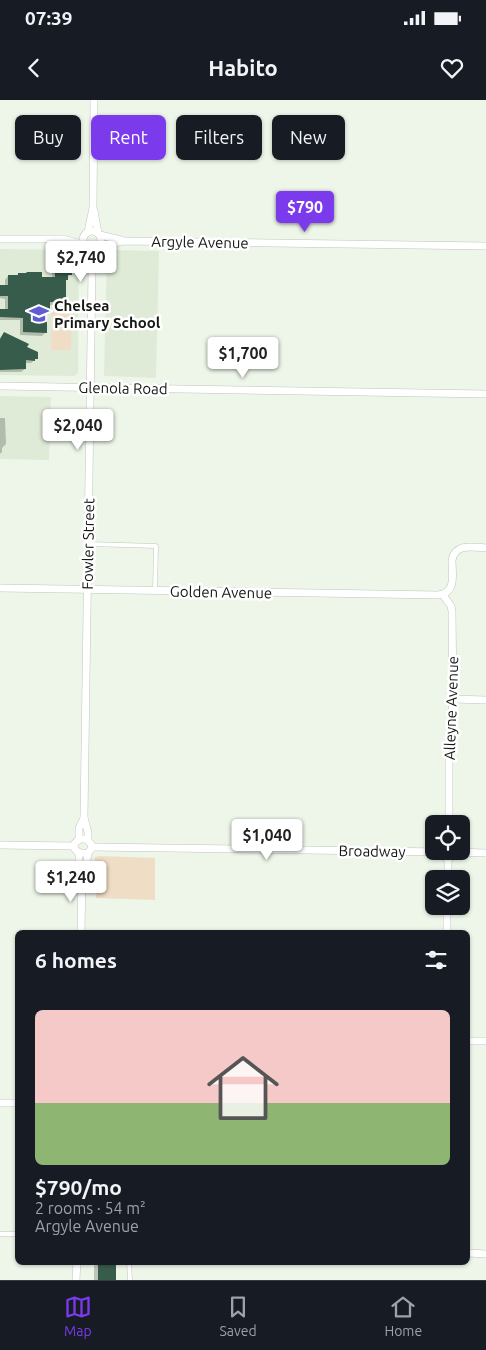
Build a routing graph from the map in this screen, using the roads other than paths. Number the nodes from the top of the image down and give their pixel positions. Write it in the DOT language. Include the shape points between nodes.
graph roads {
  1 [pos="94,100"];
  2 [pos="93,208"];
  3 [pos="86,233"];
  4 [pos="99,234"];
  5 [pos="0,238"];
  6 [pos="63,239"];
  7 [pos="124,241"];
  8 [pos="86,246"];
  9 [pos="486,246"];
  10 [pos="98,247"];
  11 [pos="92,270"];
  12 [pos="0,386"];
  13 [pos="90,387"];
  14 [pos="486,394"];
  15 [pos="88,544"];
  16 [pos="486,548"];
  17 [pos="0,588"];
  18 [pos="87,589"];
  19 [pos="155,590"];
  20 [pos="443,594"];
  21 [pos="453,699"];
  22 [pos="486,700"];
  23 [pos="449,815"];
  24 [pos="84,818"];
  25 [pos="79,839"];
  26 [pos="0,845"];
  27 [pos="74,846"];
  28 [pos="89,847"];
  29 [pos="425,852"];
  30 [pos="470,852"];
  31 [pos="79,853"];
  32 [pos="486,853"];
  33 [pos="82,874"];
  34 [pos="447,915"];
  35 [pos="82,930"];
  36 [pos="447,930"];
  37 [pos="470,1041"];
  38 [pos="486,1041"];
  39 [pos="0,1103"];
  40 [pos="15,1103"];
  41 [pos="0,1234"];
  42 [pos="15,1234"];
  43 [pos="470,1253"];
  44 [pos="486,1254"];
  45 [pos="77,1265"];
  46 [pos="129,1265"];
  47 [pos="76,1280"];
  48 [pos="130,1280"];
  1 -- 2 [label="street"];
  2 -- 3 [label="street"];
  2 -- 4 [label="street"];
  3 -- 4 [label="street" via="93,231"];
  3 -- 6 [label="street"];
  3 -- 8 [label="street" via="83,239"];
  4 -- 7 [label="street, Argyle Avenue"];
  4 -- 10 [label="street" via="102,241"];
  5 -- 6 [label="street"];
  6 -- 8 [label="street"];
  7 -- 9 [label="street, Argyle Avenue"];
  7 -- 10 [label="street, Argyle Avenue"];
  8 -- 10 [label="street"];
  8 -- 11 [label="street, Fowler Street"];
  10 -- 11 [label="street, Fowler Street"];
  11 -- 13 [label="street, Fowler Street"];
  12 -- 13 [label="street, Glenola Road"];
  13 -- 14 [label="street, Glenola Road"];
  13 -- 15 [label="street, Fowler Street"];
  15 -- 18 [label="street, Fowler Street"];
  15 -- 19 [label="lane" via="156,546"];
  16 -- 20 [label="street" via="462,548 455,552 451,588"];
  17 -- 18 [label="street, Golden Avenue"];
  18 -- 19 [label="street, Golden Avenue"];
  18 -- 24 [label="street, Fowler Street"];
  19 -- 20 [label="street, Golden Avenue"];
  20 -- 21 [label="street, Alleyne Avenue" via="452,611"];
  21 -- 22 [label="street"];
  21 -- 23 [label="street, Alleyne Avenue"];
  24 -- 25 [label="street, Fowler Street" via="79,828"];
  24 -- 28 [label="street, Fowler Street"];
  25 -- 27 [label="street"];
  25 -- 28 [label="street" via="84,839"];
  26 -- 27 [label="street"];
  27 -- 31 [label="street"];
  28 -- 29 [label="street, Broadway"];
  28 -- 31 [label="street"];
  28 -- 33 [label="street, Fowler Street"];
  30 -- 32 [label="street"];
  31 -- 33 [label="street, Fowler Street"];
  33 -- 35 [label="street, Fowler Street"];
  34 -- 36 [label="street"];
  37 -- 38 [label="street"];
  39 -- 40 [label="street"];
  41 -- 42 [label="lane"];
  43 -- 44 [label="street"];
  45 -- 47 [label="street"];
  46 -- 48 [label="lane"];
}
